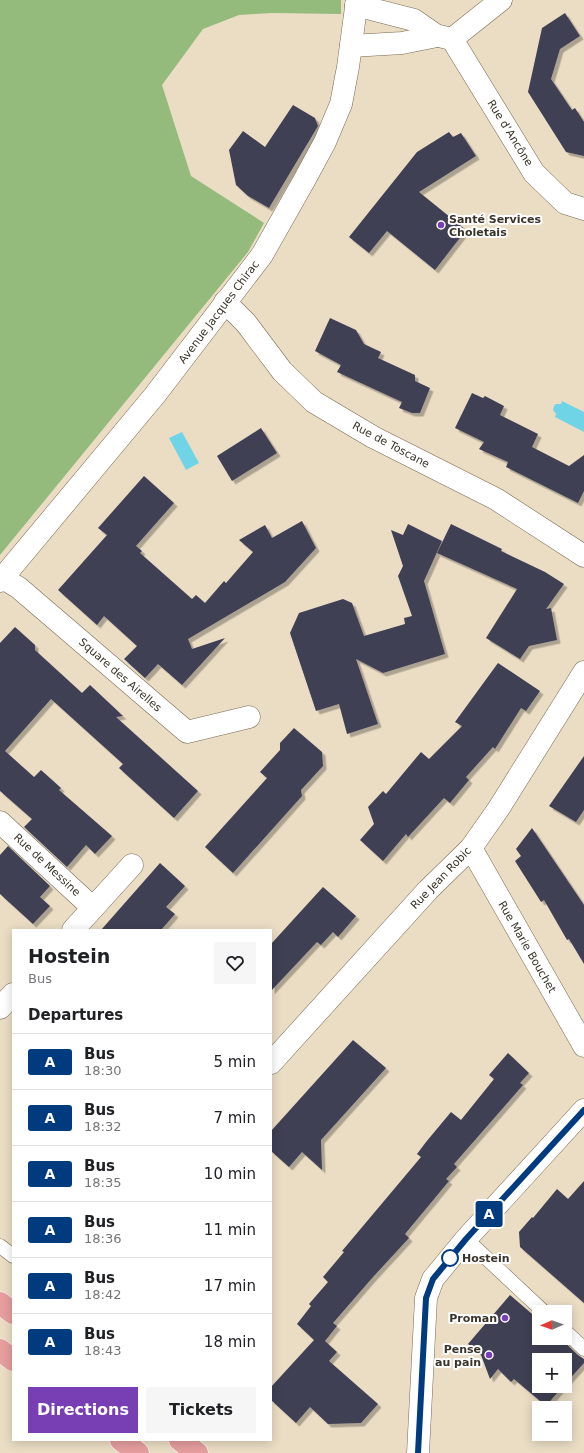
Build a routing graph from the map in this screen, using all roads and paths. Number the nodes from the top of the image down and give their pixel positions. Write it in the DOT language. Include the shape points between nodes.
graph roads {
  1 [pos="501,0"];
  2 [pos="357,3"];
  3 [pos="445,38"];
  4 [pos="351,46"];
  5 [pos="584,209"];
  6 [pos="225,302"];
  7 [pos="584,556"];
  8 [pos="1,579"];
  9 [pos="584,672"];
  10 [pos="249,717"];
  11 [pos="0,822"];
  12 [pos="471,848"];
  13 [pos="132,865"];
  14 [pos="93,908"];
  15 [pos="74,929"];
  16 [pos="12,995"];
  17 [pos="0,1008"];
  18 [pos="584,1046"];
  19 [pos="272,1062"];
  20 [pos="584,1110"];
  21 [pos="466,1239"];
  22 [pos="0,1246"];
  23 [pos="12,1255"];
  24 [pos="0,1303"];
  25 [pos="537,1305"];
  26 [pos="12,1312"];
  27 [pos="572,1338"];
  28 [pos="584,1349"];
  29 [pos="0,1350"];
  30 [pos="12,1359"];
  31 [pos="122,1441"];
  32 [pos="181,1441"];
  33 [pos="138,1453"];
  34 [pos="197,1453"];
  35 [pos="418,1453"];
  1 -- 3 [label="street"];
  2 -- 3 [label="street" via="414,20"];
  2 -- 4 [label="street, Avenue Jacques Chirac"];
  3 -- 4 [label="street"];
  3 -- 5 [label="street, Rue d’Ancône" via="534,173 565,203"];
  4 -- 6 [label="street, Avenue Jacques Chirac" via="341,104 325,142 262,255"];
  6 -- 7 [label="street, Rue de Toscane" via="246,323 282,371 314,402 373,437 496,499"];
  6 -- 8 [label="street, Avenue Jacques Chirac" via="155,396"];
  8 -- 10 [label="street, Square des Airelles" via="19,588 187,732"];
  9 -- 12 [label="street, Rue Jean Robic"];
  11 -- 14 [label="street, Rue de Messine"];
  12 -- 18 [label="street, Rue Marie Bouchet"];
  12 -- 19 [label="street, Rue Jean Robic" via="428,890"];
  13 -- 14 [label="street"];
  14 -- 15 [label="street"];
  16 -- 17 [label="street"];
  20 -- 21 [label="street"];
  21 -- 25 [label="lane"];
  21 -- 35 [label="street" via="433,1279 426,1298"];
  22 -- 23 [label="lane"];
  24 -- 26 [label="main road"];
  27 -- 28 [label="lane"];
  29 -- 30 [label="main road"];
  31 -- 33 [label="main road"];
  32 -- 34 [label="main road"];
}
